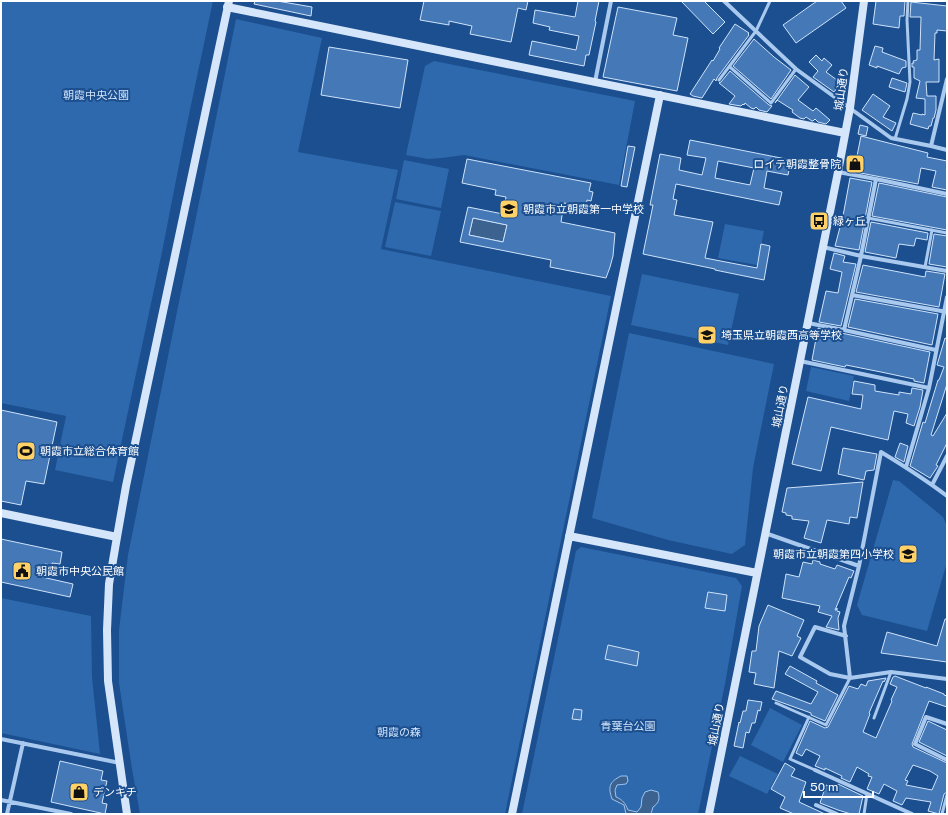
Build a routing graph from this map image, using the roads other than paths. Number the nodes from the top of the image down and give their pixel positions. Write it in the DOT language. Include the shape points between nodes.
graph roads {
  1 [pos="611,1"];
  2 [pos="724,1"];
  3 [pos="770,1"];
  4 [pos="864,1"];
  5 [pos="908,1"];
  6 [pos="228,4"];
  7 [pos="756,31"];
  8 [pos="730,67"];
  9 [pos="796,69"];
  10 [pos="947,79"];
  11 [pos="719,80"];
  12 [pos="595,82"];
  13 [pos="660,95"];
  14 [pos="850,108"];
  15 [pos="845,133"];
  16 [pos="895,139"];
  17 [pos="931,146"];
  18 [pos="947,150"];
  19 [pos="838,172"];
  20 [pos="876,179"];
  21 [pos="947,194"];
  22 [pos="868,218"];
  23 [pos="932,230"];
  24 [pos="947,233"];
  25 [pos="824,247"];
  26 [pos="861,256"];
  27 [pos="925,267"];
  28 [pos="947,271"];
  29 [pos="852,295"];
  30 [pos="947,296"];
  31 [pos="946,312"];
  32 [pos="808,323"];
  33 [pos="844,330"];
  34 [pos="936,350"];
  35 [pos="800,361"];
  36 [pos="929,388"];
  37 [pos="947,456"];
  38 [pos="906,467"];
  39 [pos="932,484"];
  40 [pos="947,496"];
  41 [pos="1,513"];
  42 [pos="765,533"];
  43 [pos="569,536"];
  44 [pos="117,537"];
  45 [pos="859,566"];
  46 [pos="757,573"];
  47 [pos="846,636"];
  48 [pos="891,672"];
  49 [pos="850,678"];
  50 [pos="947,678"];
  51 [pos="776,703"];
  52 [pos="809,717"];
  53 [pos="874,718"];
  54 [pos="947,724"];
  55 [pos="1,739"];
  56 [pos="23,743"];
  57 [pos="947,760"];
  58 [pos="120,763"];
  59 [pos="815,770"];
  60 [pos="867,794"];
  61 [pos="947,796"];
  62 [pos="1,800"];
  63 [pos="10,802"];
  64 [pos="816,805"];
  65 [pos="7,814"];
  66 [pos="71,814"];
  67 [pos="127,814"];
  68 [pos="512,814"];
  69 [pos="709,814"];
  70 [pos="837,814"];
  71 [pos="864,814"];
  72 [pos="912,814"];
  73 [pos="942,814"];
  1 -- 12 [label="street"];
  2 -- 7 [label="street"];
  3 -- 7 [label="lane"];
  4 -- 14 [label="street, 城山通り"];
  5 -- 16 [label="lane" via="910,82"];
  6 -- 12 [label="street"];
  6 -- 44 [label="street"];
  7 -- 8 [label="lane"];
  7 -- 9 [label="street"];
  8 -- 9 [label="lane" via="771,103"];
  8 -- 11 [label="lane"];
  9 -- 14 [label="street"];
  10 -- 17 [label="street"];
  12 -- 13 [label="street"];
  13 -- 15 [label="street"];
  13 -- 43 [label="street"];
  14 -- 15 [label="street, 城山通り"];
  14 -- 16 [label="street"];
  15 -- 19 [label="street, 城山通り"];
  16 -- 17 [label="street"];
  17 -- 18 [label="street"];
  19 -- 20 [label="street"];
  19 -- 25 [label="street, 城山通り"];
  20 -- 21 [label="street"];
  20 -- 22 [label="street"];
  22 -- 23 [label="lane"];
  22 -- 26 [label="street"];
  23 -- 24 [label="lane"];
  23 -- 27 [label="lane"];
  25 -- 26 [label="street"];
  25 -- 32 [label="street, 城山通り"];
  26 -- 27 [label="street"];
  26 -- 29 [label="street"];
  27 -- 28 [label="street"];
  29 -- 31 [label="street"];
  29 -- 33 [label="street"];
  30 -- 31 [label="street"];
  31 -- 34 [label="street"];
  32 -- 33 [label="street"];
  32 -- 35 [label="street, 城山通り"];
  33 -- 34 [label="street"];
  34 -- 36 [label="street"];
  35 -- 36 [label="street"];
  35 -- 42 [label="street, 城山通り"];
  36 -- 38 [label="street"];
  37 -- 39 [label="street"];
  38 -- 39 [label="street"];
  38 -- 45 [label="street" via="881,452"];
  39 -- 40 [label="street"];
  41 -- 44 [label="street"];
  42 -- 45 [label="street"];
  42 -- 46 [label="street, 城山通り"];
  43 -- 46 [label="street"];
  43 -- 68 [label="street"];
  44 -- 58 [label="street" via="109,584 107,644 108,681"];
  45 -- 47 [label="street" via="844,626"];
  46 -- 69 [label="street, 城山通り"];
  47 -- 49 [label="street"];
  47 -- 49 [label="street" via="815,627 800,657 830,674"];
  48 -- 49 [label="street"];
  48 -- 50 [label="street"];
  48 -- 53 [label="lane"];
  49 -- 52 [label="lane" via="826,724"];
  51 -- 52 [label="lane"];
  52 -- 59 [label="lane" via="790,759"];
  54 -- 57 [label="street" via="926,717 915,744"];
  55 -- 56 [label="street"];
  56 -- 58 [label="street"];
  56 -- 63 [label="street"];
  58 -- 67 [label="street"];
  59 -- 60 [label="street"];
  60 -- 71 [label="lane"];
  60 -- 72 [label="street"];
  61 -- 73 [label="lane"];
  62 -- 63 [label="street"];
  63 -- 65 [label="street"];
  63 -- 66 [label="street"];
  64 -- 70 [label="street"];
}
